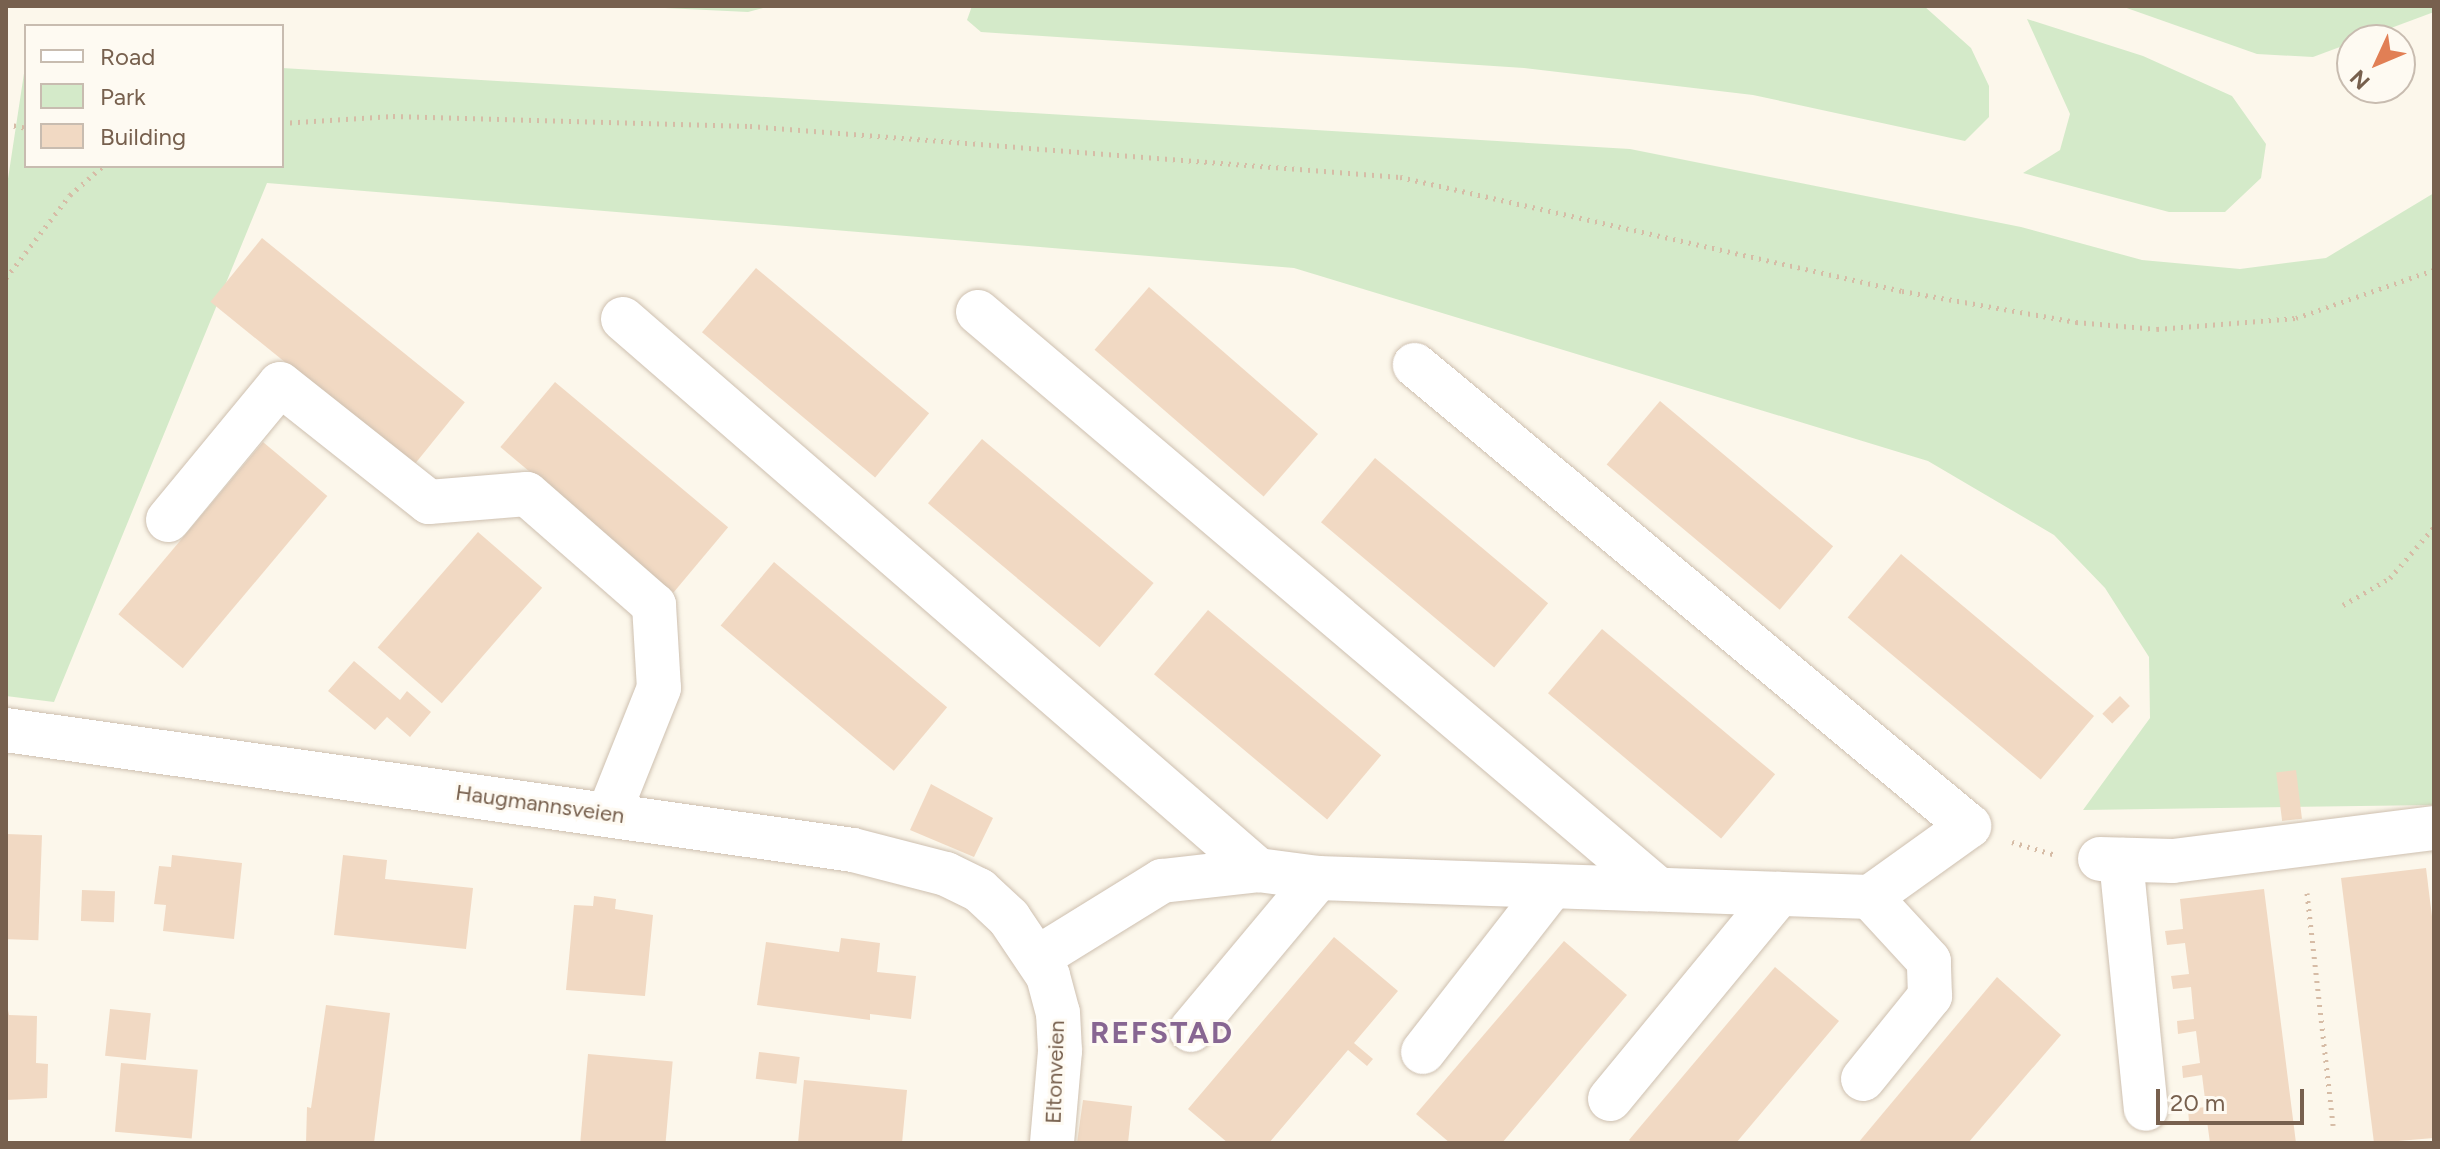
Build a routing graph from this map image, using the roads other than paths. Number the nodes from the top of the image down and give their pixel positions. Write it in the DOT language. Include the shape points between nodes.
graph roads {
  1 [pos="978,312"];
  2 [pos="623,319"];
  3 [pos="1415,365"];
  4 [pos="168,520"];
  5 [pos="6,730"];
  6 [pos="609,813"];
  7 [pos="2434,828"];
  8 [pos="1258,870"];
  9 [pos="1318,878"];
  10 [pos="1552,886"];
  11 [pos="1658,889"];
  12 [pos="1779,894"];
  13 [pos="1870,897"];
  14 [pos="1039,957"];
  15 [pos="1191,1030"];
  16 [pos="1423,1052"];
  17 [pos="1863,1079"];
  18 [pos="1610,1099"];
  19 [pos="2146,1109"];
  20 [pos="1052,1143"];
  1 -- 11 [label="street"];
  2 -- 8 [label="street"];
  3 -- 13 [label="street" via="1969,826"];
  4 -- 6 [label="street" via="280,384 429,502 527,494 654,605 659,688"];
  5 -- 6 [label="street, Haugmannsveien"];
  6 -- 14 [label="street, Haugmannsveien" via="853,850 946,874 979,890"];
  7 -- 19 [label="street" via="2173,861 2110,860"];
  8 -- 9 [label="street"];
  8 -- 14 [label="street" via="1162,881"];
  9 -- 10 [label="street"];
  9 -- 15 [label="street"];
  10 -- 11 [label="street"];
  10 -- 16 [label="street"];
  11 -- 12 [label="street"];
  12 -- 13 [label="street"];
  12 -- 18 [label="street"];
  13 -- 17 [label="street" via="1929,961 1930,996"];
  14 -- 20 [label="street, Eltonveien" via="1058,1013"];
}
